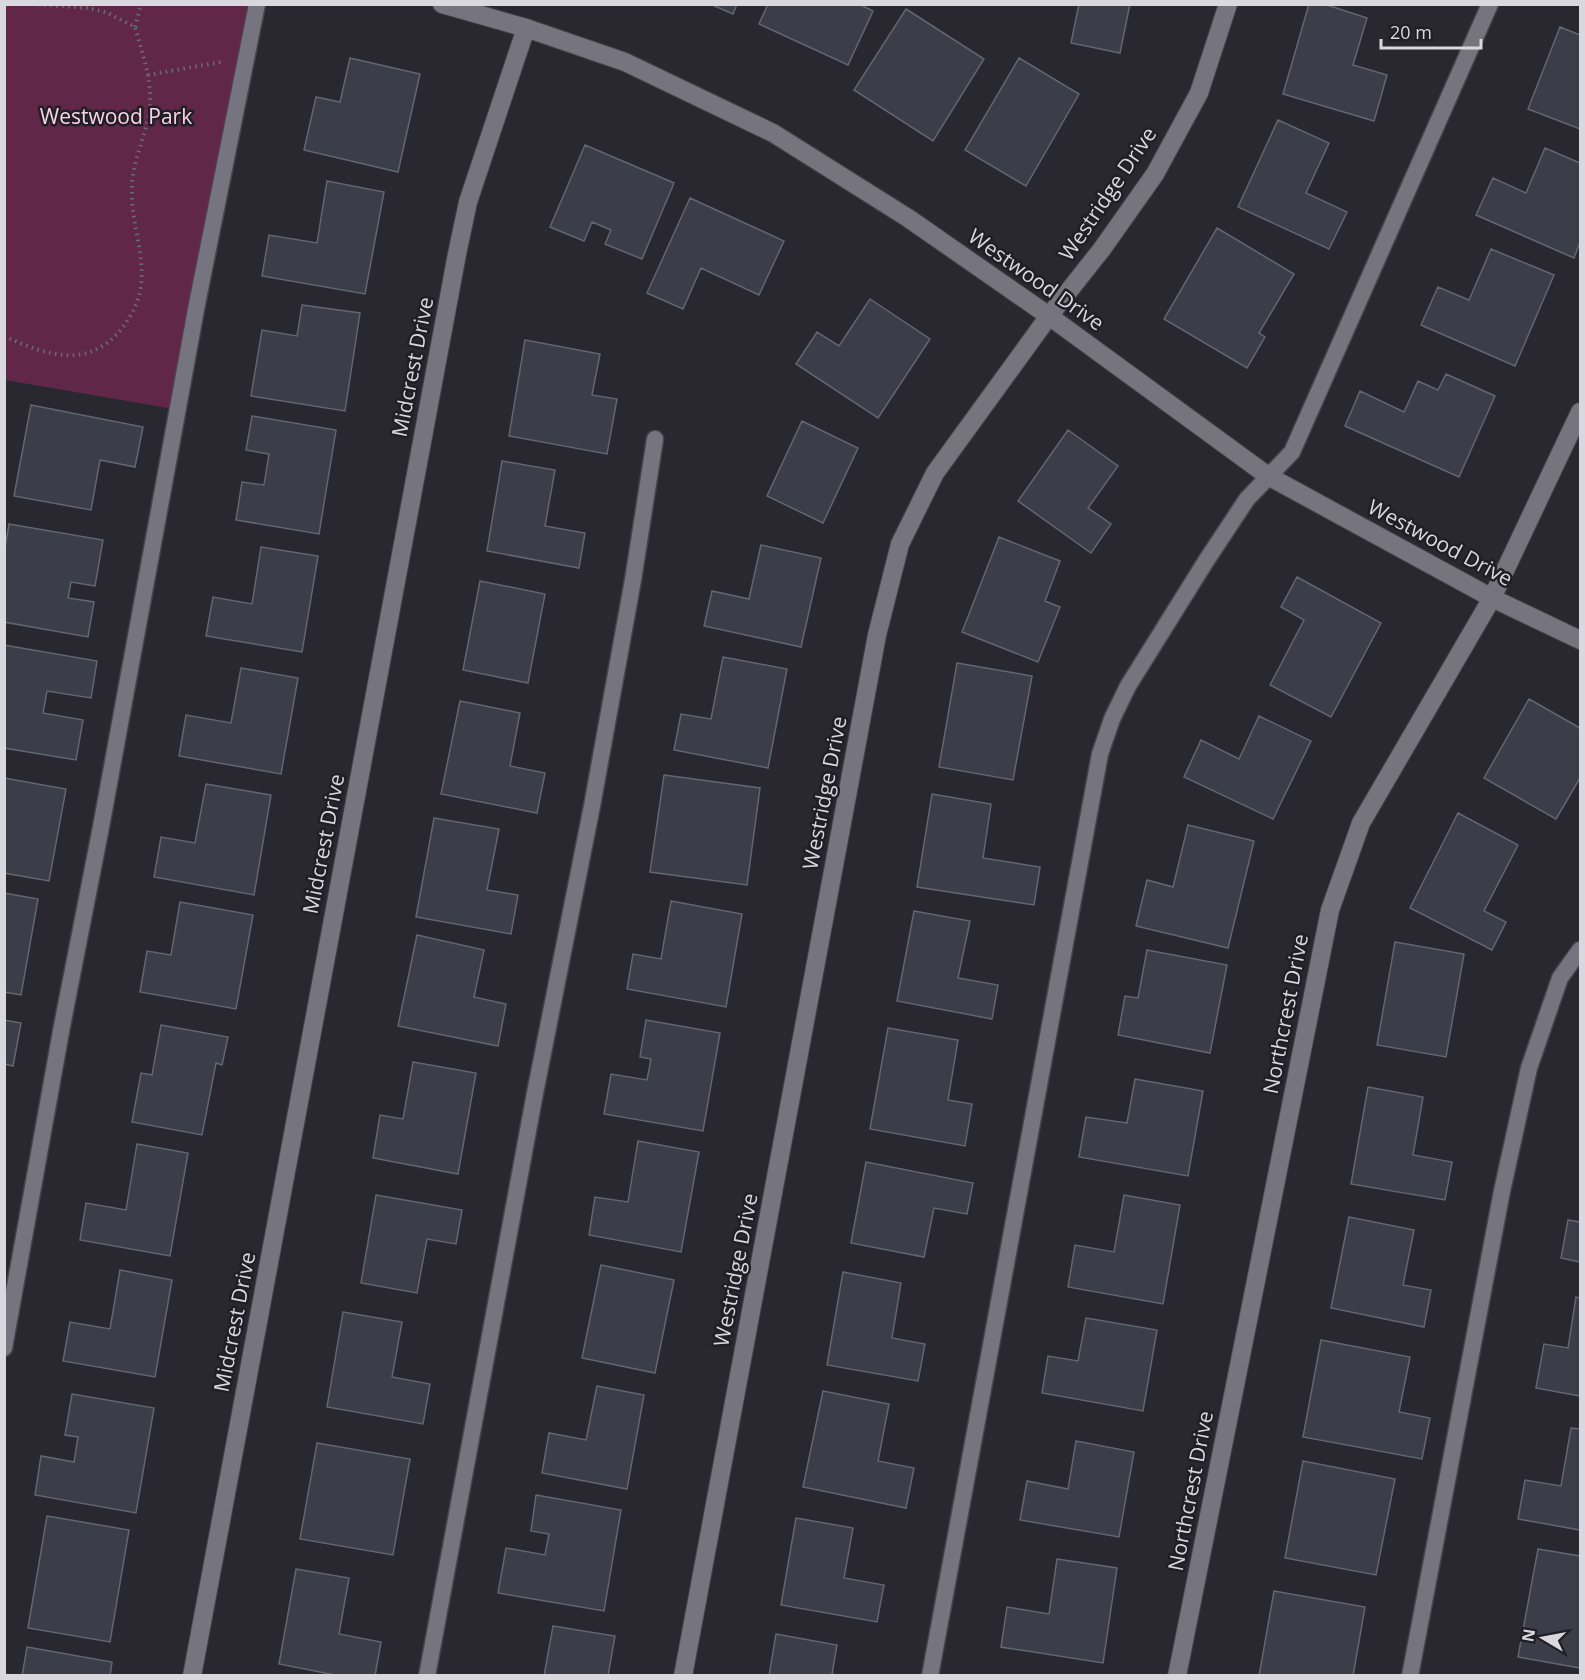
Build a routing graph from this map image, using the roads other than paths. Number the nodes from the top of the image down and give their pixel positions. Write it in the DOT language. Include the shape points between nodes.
graph roads {
  1 [pos="257,4"];
  2 [pos="442,4"];
  3 [pos="1228,4"];
  4 [pos="1490,4"];
  5 [pos="526,28"];
  6 [pos="1049,316"];
  7 [pos="1581,412"];
  8 [pos="655,440"];
  9 [pos="1268,476"];
  10 [pos="1492,598"];
  11 [pos="1581,640"];
  12 [pos="1581,950"];
  13 [pos="4,1348"];
  14 [pos="192,1676"];
  15 [pos="427,1676"];
  16 [pos="683,1676"];
  17 [pos="930,1676"];
  18 [pos="1178,1676"];
  19 [pos="1410,1676"];
  1 -- 13 [label="lane" via="196,304"];
  2 -- 5 [label="street, Westwood Drive"];
  3 -- 6 [label="street, Westridge Drive" via="1200,93 1155,174"];
  4 -- 9 [label="lane" via="1292,452"];
  5 -- 6 [label="street, Westwood Drive" via="625,62 773,133 908,218"];
  5 -- 14 [label="street, Midcrest Drive" via="468,202 457,254"];
  6 -- 9 [label="street, Westwood Drive"];
  6 -- 16 [label="street, Westridge Drive" via="935,474 900,544 875,646"];
  7 -- 10 [label="street, Northcrest Drive"];
  8 -- 15 [label="lane" via="592,806"];
  9 -- 10 [label="street, Westwood Drive"];
  9 -- 17 [label="lane" via="1247,499 1128,686 1100,754"];
  10 -- 11 [label="street, Westwood Drive"];
  10 -- 18 [label="street, Northcrest Drive" via="1361,824 1330,910"];
  12 -- 19 [label="lane" via="1560,978 1529,1068"];
}
